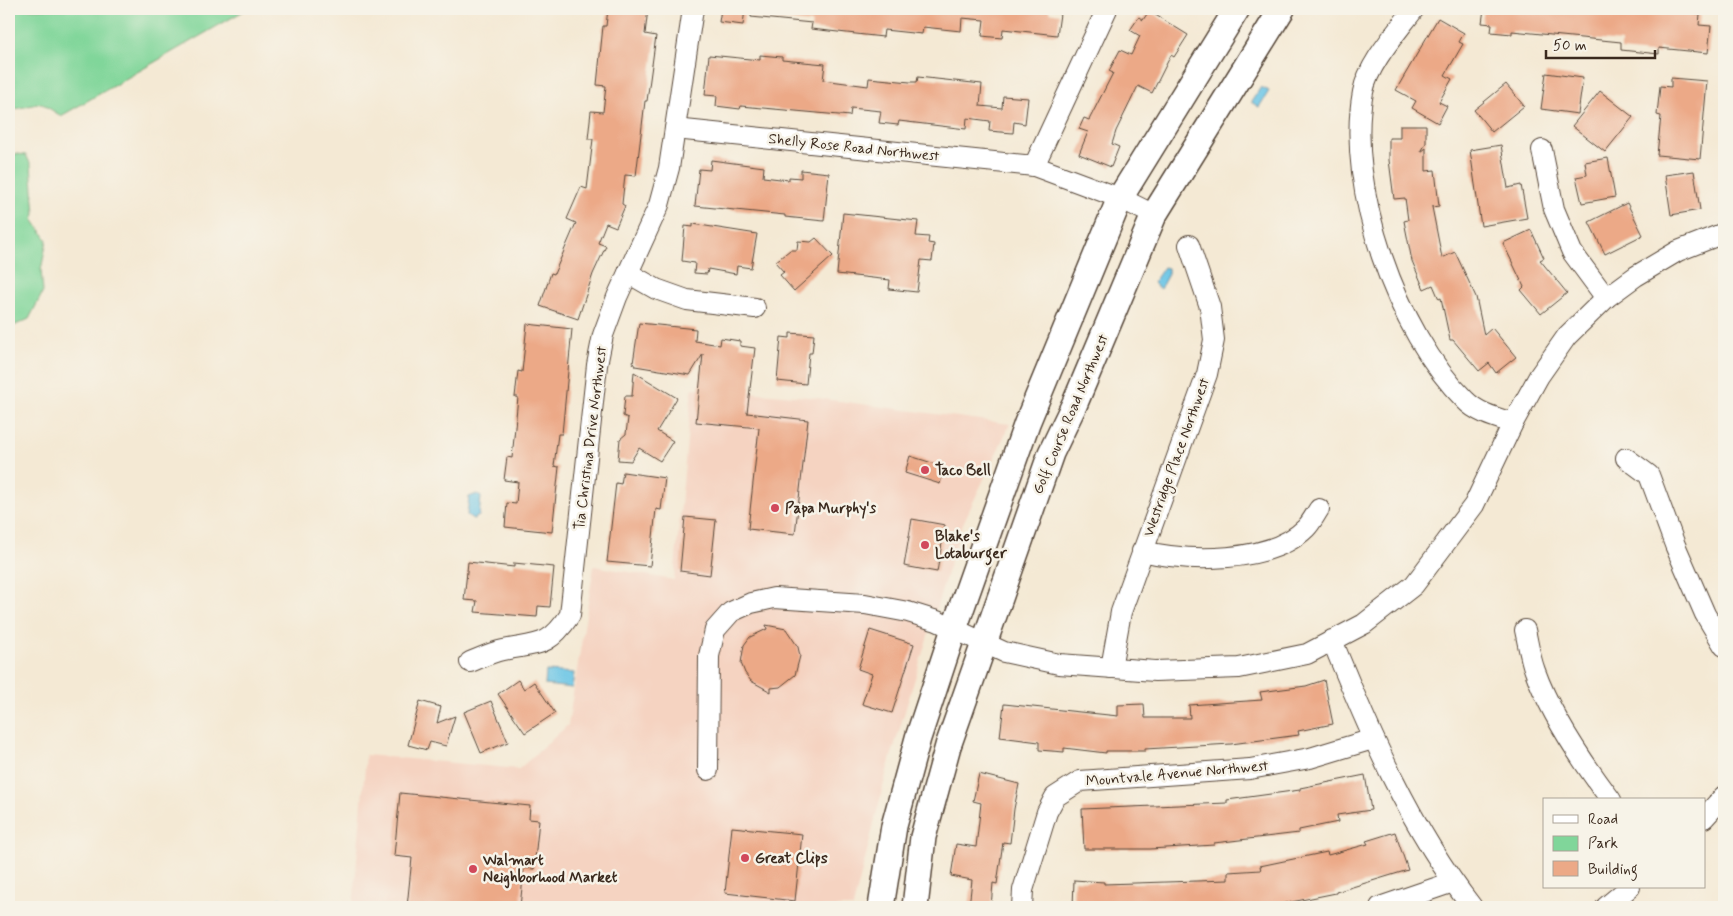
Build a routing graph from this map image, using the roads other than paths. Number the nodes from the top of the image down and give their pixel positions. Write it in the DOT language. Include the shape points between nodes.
graph roads {
  1 [pos="693,9"];
  2 [pos="1107,9"];
  3 [pos="1236,9"];
  4 [pos="1282,9"];
  5 [pos="1414,9"];
  6 [pos="675,128"];
  7 [pos="1542,150"];
  8 [pos="1034,166"];
  9 [pos="1120,198"];
  10 [pos="1154,215"];
  11 [pos="1724,233"];
  12 [pos="1189,245"];
  13 [pos="628,274"];
  14 [pos="1606,298"];
  15 [pos="755,308"];
  16 [pos="1512,423"];
  17 [pos="1626,458"];
  18 [pos="1319,509"];
  19 [pos="1142,551"];
  20 [pos="954,629"];
  21 [pos="1525,630"];
  22 [pos="1332,640"];
  23 [pos="983,642"];
  24 [pos="1724,646"];
  25 [pos="470,662"];
  26 [pos="1111,668"];
  27 [pos="1373,739"];
  28 [pos="708,770"];
  29 [pos="1724,796"];
  30 [pos="1609,798"];
  31 [pos="1706,816"];
  32 [pos="1453,882"];
  33 [pos="1629,888"];
  34 [pos="881,907"];
  35 [pos="915,907"];
  36 [pos="1022,907"];
  37 [pos="1380,907"];
  38 [pos="1472,907"];
  39 [pos="1606,907"];
  1 -- 6 [label="street, Tia Christina Drive Northwest"];
  2 -- 8 [label="street"];
  3 -- 9 [label="main road"];
  4 -- 10 [label="main road, Golf Course Road Northwest"];
  5 -- 16 [label="street" via="1371,69 1363,91 1360,145 1372,226 1392,284 1414,331 1441,372 1466,402"];
  6 -- 8 [label="street, Shelly Rose Road Northwest"];
  6 -- 13 [label="street, Tia Christina Drive Northwest" via="659,205"];
  7 -- 14 [label="street" via="1554,209 1568,243"];
  8 -- 9 [label="street"];
  9 -- 10 [label="street"];
  9 -- 20 [label="main road" via="1027,423"];
  10 -- 23 [label="main road, Golf Course Road Northwest" via="1051,453"];
  11 -- 14 [label="street" via="1678,250"];
  12 -- 19 [label="street, Westridge Place Northwest" via="1210,307 1214,340 1207,374"];
  13 -- 15 [label="street" via="687,300"];
  13 -- 25 [label="street, Tia Christina Drive Northwest" via="603,335 597,365 570,615 558,633 540,644 501,650"];
  14 -- 16 [label="street" via="1567,336"];
  16 -- 22 [label="street" via="1474,505 1414,585 1364,624"];
  17 -- 24 [label="street" via="1649,475 1675,545"];
  18 -- 19 [label="street" via="1306,528 1287,541 1250,554 1181,558"];
  19 -- 26 [label="street, Westridge Place Northwest" via="1121,612"];
  20 -- 23 [label="street"];
  20 -- 28 [label="street" via="908,612 845,602 774,598 751,602 731,612 715,630 709,656"];
  20 -- 34 [label="main road" via="918,738 894,826"];
  21 -- 30 [label="street" via="1534,671 1592,776"];
  22 -- 26 [label="street" via="1307,654 1239,668 1154,671"];
  22 -- 27 [label="street"];
  23 -- 26 [label="street" via="1004,652 1059,664"];
  23 -- 35 [label="main road, Golf Course Road Northwest" via="948,746 923,837"];
  27 -- 32 [label="street" via="1428,844"];
  27 -- 36 [label="street, Mountvale Avenue Northwest" via="1310,758 1250,769 1106,778 1080,781 1069,786 1055,798 1047,812 1023,890"];
  29 -- 31 [label="street"];
  32 -- 37 [label="street"];
  32 -- 38 [label="street"];
  33 -- 39 [label="street"];
}
